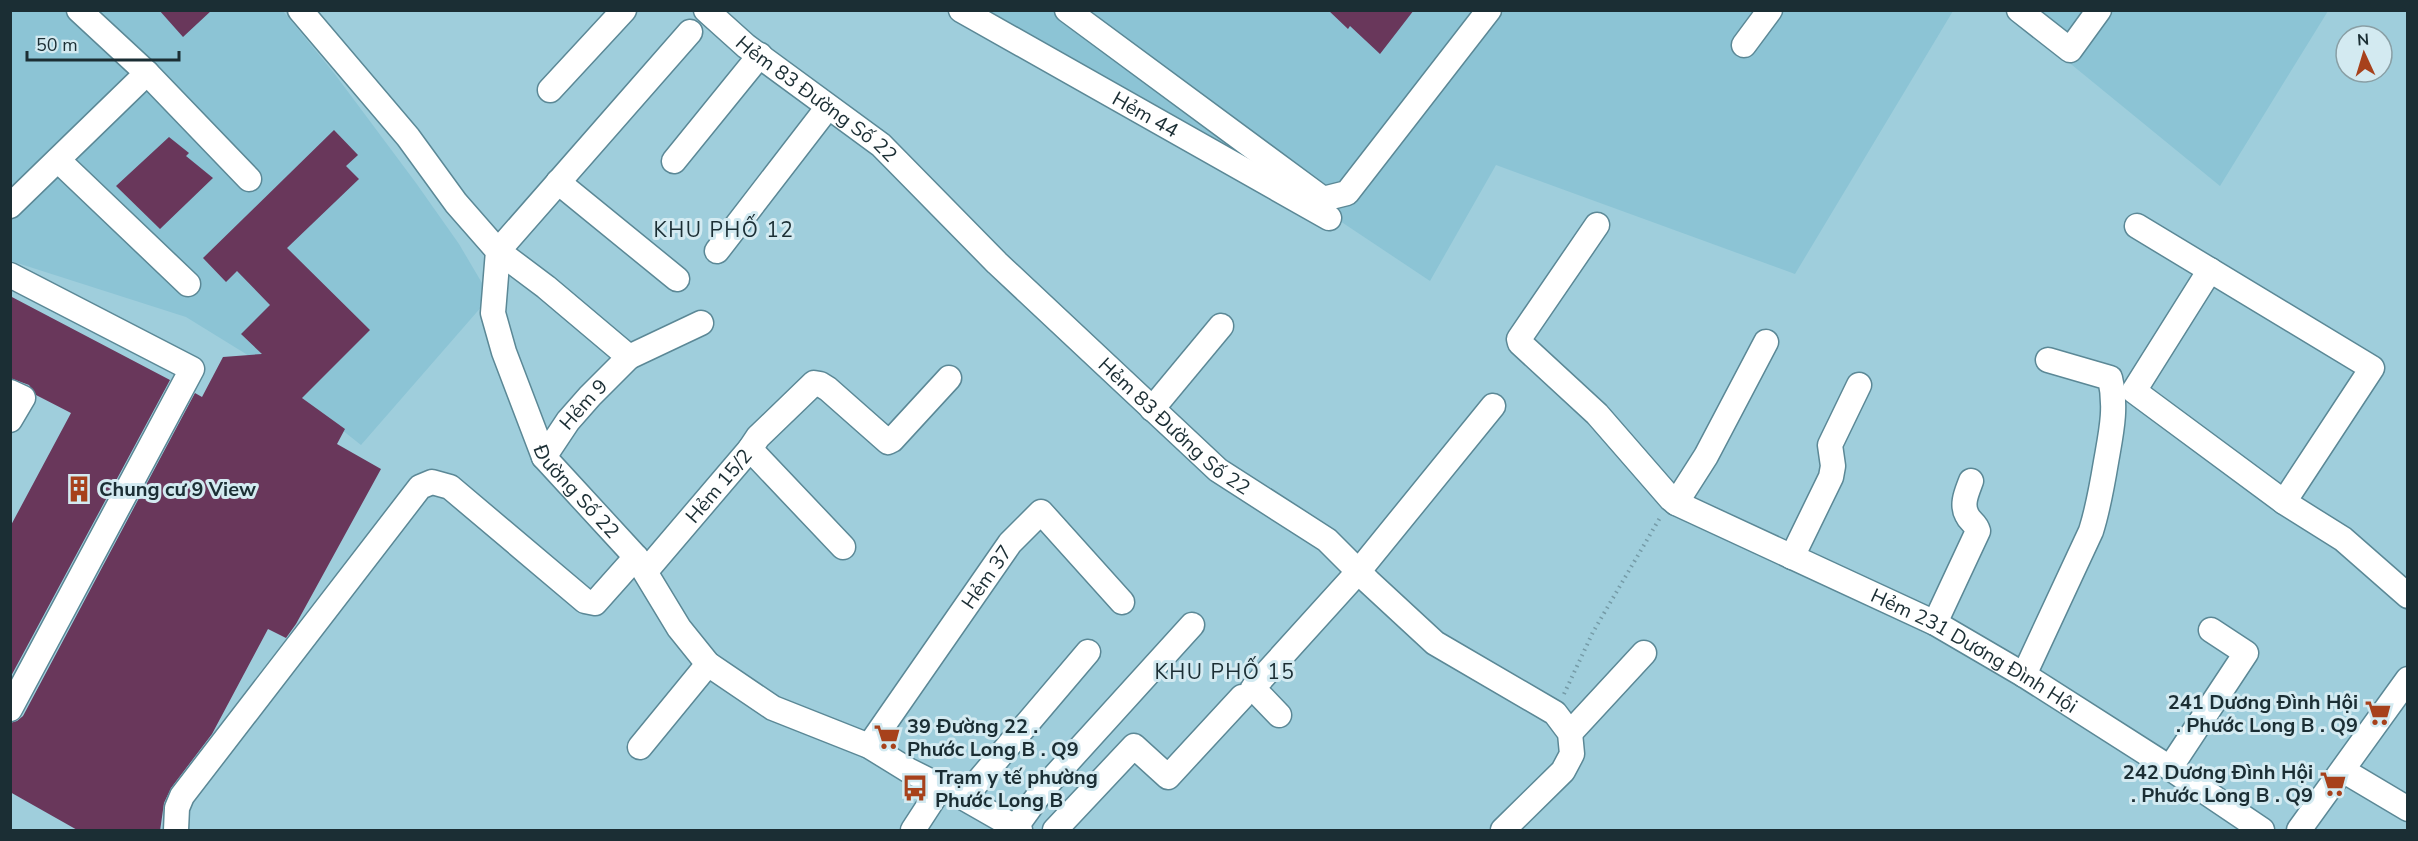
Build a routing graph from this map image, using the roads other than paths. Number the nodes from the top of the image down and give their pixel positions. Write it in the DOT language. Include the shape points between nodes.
graph roads {
  1 [pos="79,10"];
  2 [pos="300,10"];
  3 [pos="706,10"];
  4 [pos="961,10"];
  5 [pos="1067,10"];
  6 [pos="1489,10"];
  7 [pos="1770,10"];
  8 [pos="2019,10"];
  9 [pos="2099,10"];
  10 [pos="624,11"];
  11 [pos="690,32"];
  12 [pos="1744,45"];
  13 [pos="760,56"];
  14 [pos="147,73"];
  15 [pos="550,90"];
  16 [pos="828,107"];
  17 [pos="58,160"];
  18 [pos="674,162"];
  19 [pos="249,178"];
  20 [pos="558,182"];
  21 [pos="10,206"];
  22 [pos="1329,218"];
  23 [pos="1596,225"];
  24 [pos="2137,226"];
  25 [pos="498,251"];
  26 [pos="717,251"];
  27 [pos="2210,270"];
  28 [pos="10,275"];
  29 [pos="677,279"];
  30 [pos="189,284"];
  31 [pos="701,323"];
  32 [pos="1221,327"];
  33 [pos="1766,342"];
  34 [pos="629,357"];
  35 [pos="2048,360"];
  36 [pos="949,378"];
  37 [pos="1859,385"];
  38 [pos="10,392"];
  39 [pos="1493,405"];
  40 [pos="1152,409"];
  41 [pos="10,420"];
  42 [pos="750,449"];
  43 [pos="544,457"];
  44 [pos="1971,481"];
  45 [pos="1674,501"];
  46 [pos="2284,501"];
  47 [pos="843,547"];
  48 [pos="1792,557"];
  49 [pos="641,564"];
  50 [pos="1358,572"];
  51 [pos="2408,596"];
  52 [pos="1122,602"];
  53 [pos="1935,623"];
  54 [pos="1192,625"];
  55 [pos="2211,630"];
  56 [pos="1088,652"];
  57 [pos="1644,653"];
  58 [pos="708,664"];
  59 [pos="2024,675"];
  60 [pos="2408,679"];
  61 [pos="1242,697"];
  62 [pos="10,710"];
  63 [pos="1279,715"];
  64 [pos="1570,733"];
  65 [pos="869,746"];
  66 [pos="640,747"];
  67 [pos="2170,768"];
  68 [pos="2344,771"];
  69 [pos="941,787"];
  70 [pos="964,798"];
  71 [pos="2408,809"];
  72 [pos="1018,829"];
  73 [pos="176,831"];
  74 [pos="913,831"];
  75 [pos="1055,831"];
  76 [pos="1503,831"];
  77 [pos="2262,831"];
  78 [pos="2299,831"];
  1 -- 14 [label="street"];
  2 -- 25 [label="street"];
  3 -- 13 [label="street, Hẻm 83 Đường Số 22"];
  4 -- 22 [label="street, Hẻm 44"];
  5 -- 6 [label="street" via="1323,199 1347,193"];
  7 -- 12 [label="street"];
  8 -- 9 [label="street" via="2070,50"];
  10 -- 15 [label="street"];
  11 -- 20 [label="street"];
  13 -- 16 [label="street, Hẻm 83 Đường Số 22"];
  13 -- 18 [label="street"];
  14 -- 17 [label="street"];
  14 -- 19 [label="street"];
  16 -- 26 [label="street"];
  16 -- 40 [label="street, Hẻm 83 Đường Số 22" via="881,145 997,263"];
  17 -- 21 [label="street"];
  17 -- 30 [label="street"];
  20 -- 25 [label="street"];
  20 -- 29 [label="street"];
  23 -- 45 [label="street" via="1519,339 1520,343 1597,414"];
  24 -- 27 [label="street"];
  25 -- 34 [label="street"];
  25 -- 43 [label="street, Đường Số 22" via="493,313"];
  27 -- 46 [label="street" via="2134,391"];
  27 -- 46 [label="street" via="2372,368"];
  28 -- 62 [label="street" via="192,369"];
  31 -- 34 [label="street, Hẻm 9"];
  32 -- 40 [label="street"];
  33 -- 45 [label="street" via="1706,456"];
  34 -- 43 [label="street, Hẻm 9" via="568,421"];
  35 -- 59 [label="street" via="2110,378 2114,419 2091,531"];
  36 -- 42 [label="street" via="888,441 828,389 814,383"];
  37 -- 48 [label="street" via="1830,445 1831,477"];
  38 -- 41 [label="street" via="23,399"];
  39 -- 50 [label="street"];
  40 -- 50 [label="street, Hẻm 83 Đường Số 22" via="1218,470 1327,540"];
  42 -- 47 [label="street, Hẻm 15/2"];
  42 -- 49 [label="street, Hẻm 15/2"];
  43 -- 49 [label="street, Đường Số 22"];
  44 -- 53 [label="street" via="1964,504 1978,531"];
  45 -- 48 [label="street, Hẻm 231 Dương Đình Hội"];
  46 -- 51 [label="street" via="2343,539"];
  48 -- 53 [label="street, Hẻm 231 Dương Đình Hội"];
  49 -- 58 [label="street, Đường Số 22" via="679,627"];
  49 -- 73 [label="street, Hẻm 15/2" via="595,603 585,601 450,488 432,482 420,487 182,796"];
  50 -- 63 [label="street" via="1253,688"];
  50 -- 64 [label="street, Hẻm 83 Đường Số 22" via="1436,643 1555,713"];
  52 -- 65 [label="street, Hẻm 37" via="1041,512 1010,543"];
  53 -- 59 [label="street, Hẻm 231 Dương Đình Hội"];
  54 -- 72 [label="street" via="1044,788"];
  55 -- 67 [label="street" via="2246,652"];
  56 -- 70 [label="street"];
  57 -- 64 [label="street"];
  58 -- 65 [label="street, Đường Số 22" via="773,708"];
  58 -- 66 [label="street"];
  59 -- 67 [label="street, Hẻm 231 Dương Đình Hội"];
  60 -- 68 [label="street"];
  61 -- 75 [label="street" via="1168,777 1134,746"];
  64 -- 76 [label="street" via="1572,754 1563,771"];
  65 -- 69 [label="street, Đường Số 22"];
  67 -- 77 [label="street, Hẻm 231 Dương Đình Hội"];
  68 -- 71 [label="street"];
  68 -- 78 [label="street"];
  69 -- 70 [label="street, Đường Số 22"];
  69 -- 74 [label="street"];
  70 -- 72 [label="street, Đường Số 22"];
}
